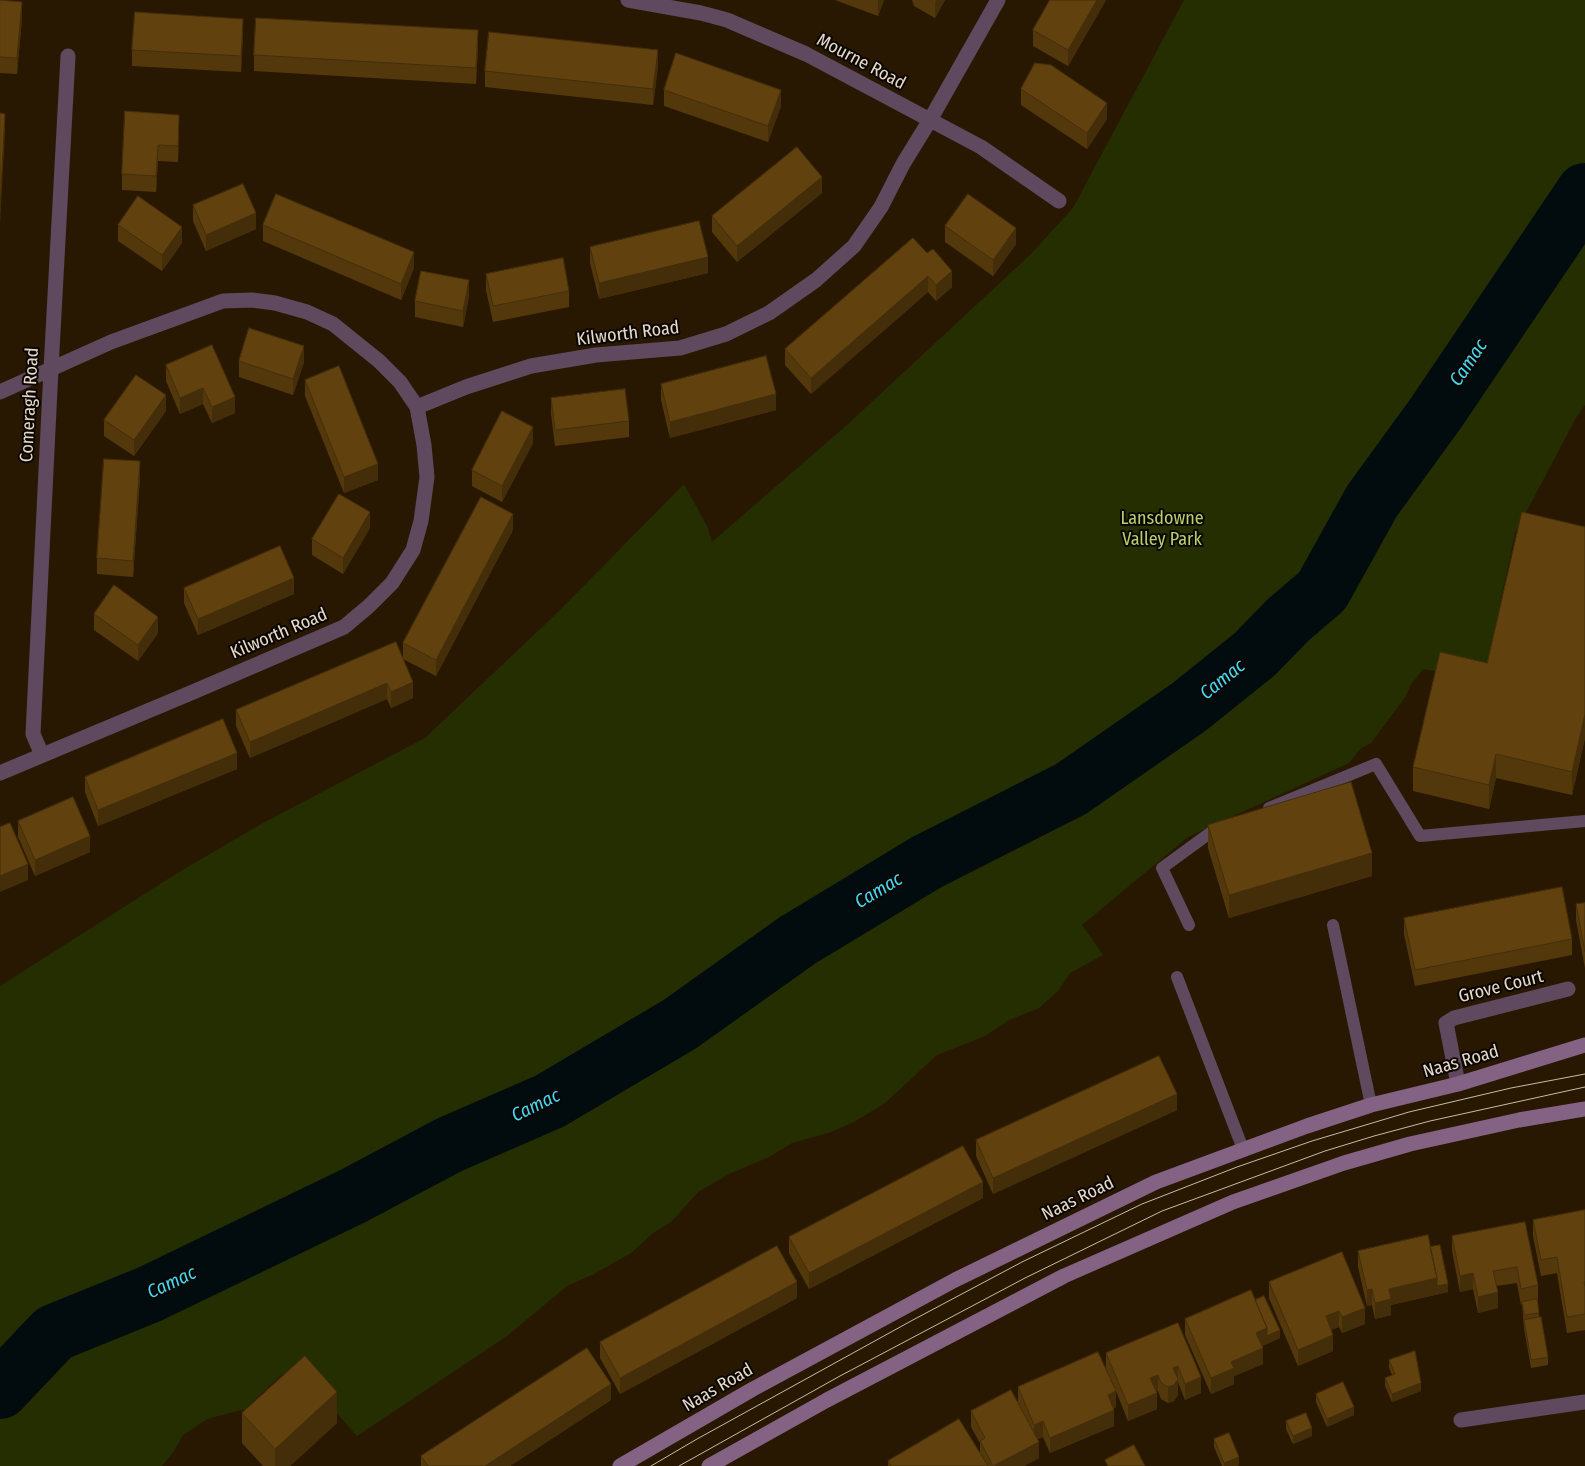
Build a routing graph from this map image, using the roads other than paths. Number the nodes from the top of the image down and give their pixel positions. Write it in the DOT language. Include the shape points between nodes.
graph roads {
  1 [pos="628,0"];
  2 [pos="998,0"];
  3 [pos="68,56"];
  4 [pos="930,120"];
  5 [pos="1059,201"];
  6 [pos="51,369"];
  7 [pos="0,392"];
  8 [pos="417,407"];
  9 [pos="42,755"];
  10 [pos="0,773"];
  11 [pos="1256,814"];
  12 [pos="1238,821"];
  13 [pos="1585,821"];
  14 [pos="1189,925"];
  15 [pos="1333,925"];
  16 [pos="1177,977"];
  17 [pos="1568,989"];
  18 [pos="1585,1045"];
  19 [pos="1458,1084"];
  20 [pos="1371,1105"];
  21 [pos="1585,1109"];
  22 [pos="1243,1149"];
  23 [pos="1585,1402"];
  24 [pos="1462,1420"];
  25 [pos="620,1466"];
  26 [pos="709,1466"];
  1 -- 4 [label="street, Mourne Road" via="727,20 806,54"];
  2 -- 4 [label="street, Kilworth Road"];
  3 -- 6 [label="street, Comeragh Road"];
  4 -- 5 [label="street, Mourne Road" via="981,147"];
  4 -- 8 [label="street, Kilworth Road" via="854,246 816,280 769,313 726,334 680,348 596,355 530,366"];
  6 -- 7 [label="street, Kilworth Road"];
  6 -- 8 [label="street, Kilworth Road" via="111,342 223,301 252,300 307,312 333,324 380,361"];
  6 -- 9 [label="street, Comeragh Road" via="33,734"];
  8 -- 9 [label="street, Kilworth Road" via="428,477 421,520 413,550 392,583 369,606 344,627"];
  9 -- 10 [label="street, Kilworth Road"];
  11 -- 13 [label="lane" via="1376,764 1420,836"];
  12 -- 14 [label="lane" via="1210,833 1162,868"];
  15 -- 20 [label="lane"];
  16 -- 22 [label="lane"];
  17 -- 19 [label="street, Grove Court" via="1454,1018 1446,1024"];
  18 -- 19 [label="main road, Naas Road"];
  19 -- 20 [label="main road, Naas Road"];
  20 -- 22 [label="main road, Naas Road"];
  21 -- 26 [label="main road" via="1410,1144 1233,1202 1064,1276 827,1400"];
  22 -- 25 [label="main road, Naas Road" via="1156,1182 955,1280 753,1389"];
  23 -- 24 [label="street"];
}
